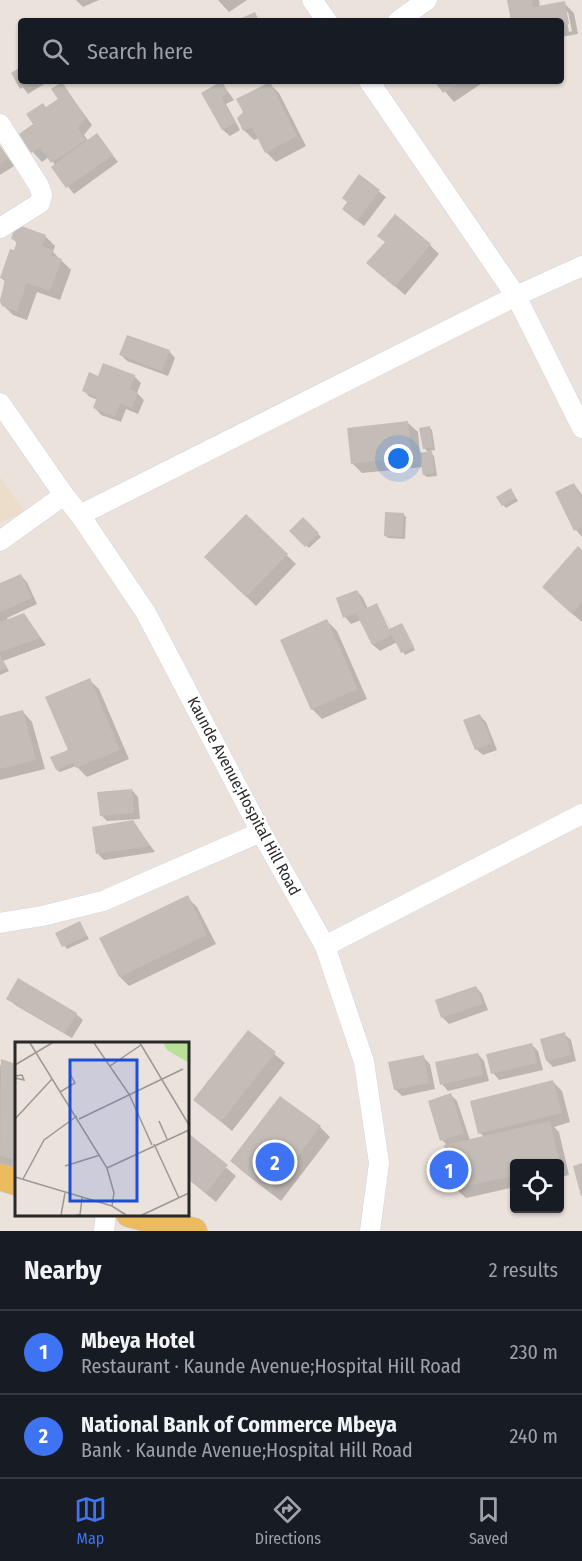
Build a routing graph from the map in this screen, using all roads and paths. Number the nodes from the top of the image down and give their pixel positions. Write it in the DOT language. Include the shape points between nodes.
graph roads {
  1 [pos="312,0"];
  2 [pos="427,0"];
  3 [pos="325,18"];
  4 [pos="402,18"];
  5 [pos="371,84"];
  6 [pos="0,124"];
  7 [pos="0,228"];
  8 [pos="582,266"];
  9 [pos="516,296"];
  10 [pos="0,403"];
  11 [pos="582,428"];
  12 [pos="64,495"];
  13 [pos="80,514"];
  14 [pos="0,541"];
  15 [pos="582,814"];
  16 [pos="261,832"];
  17 [pos="0,923"];
  18 [pos="325,946"];
  19 [pos="0,1177"];
  20 [pos="15,1182"];
  21 [pos="106,1216"];
  22 [pos="133,1216"];
  23 [pos="104,1231"];
  24 [pos="194,1231"];
  25 [pos="370,1231"];
  1 -- 3 [label="street"];
  2 -- 4 [label="street"];
  5 -- 9 [label="street"];
  6 -- 7 [label="street" via="42,195 40,203"];
  8 -- 9 [label="street"];
  9 -- 11 [label="street"];
  9 -- 13 [label="street"];
  10 -- 12 [label="street, Kaunde Avenue;Hospital Hill Road"];
  12 -- 13 [label="street, Kaunde Avenue;Hospital Hill Road"];
  12 -- 14 [label="street"];
  13 -- 16 [label="street, Kaunde Avenue;Hospital Hill Road" via="146,613"];
  15 -- 18 [label="street"];
  16 -- 17 [label="street" via="102,901"];
  16 -- 18 [label="street, Kaunde Avenue;Hospital Hill Road"];
  18 -- 25 [label="street, Kaunde Avenue;Hospital Hill Road" via="366,1073 379,1163"];
  19 -- 20 [label="main road"];
  21 -- 23 [label="street"];
  22 -- 24 [label="main road"];
}
